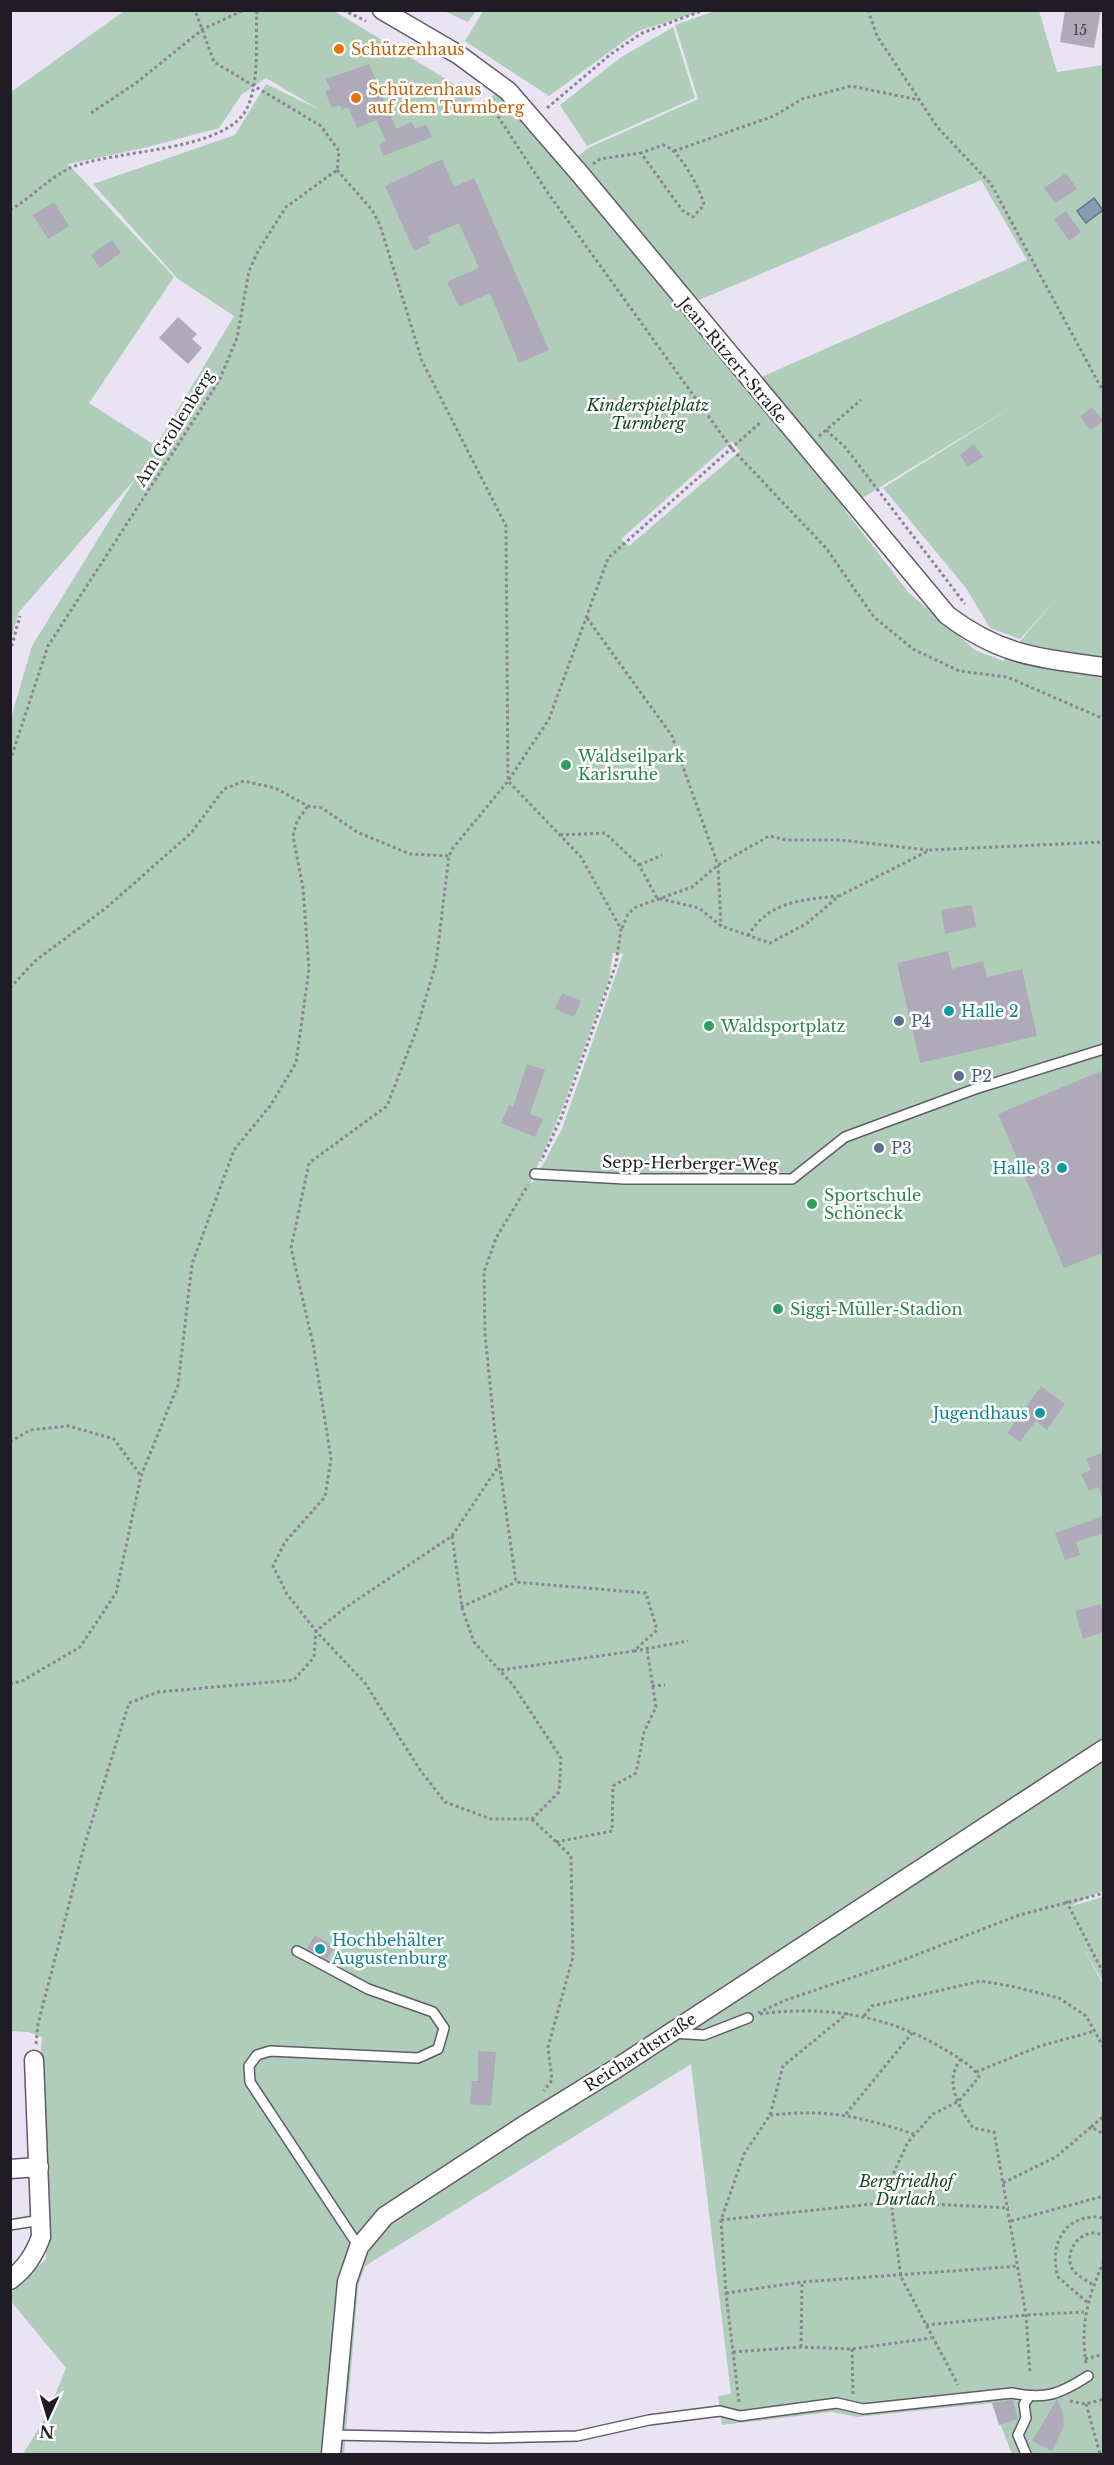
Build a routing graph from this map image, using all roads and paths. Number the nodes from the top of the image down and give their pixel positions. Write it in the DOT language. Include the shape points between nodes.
graph roads {
  1 [pos="195,10"];
  2 [pos="244,10"];
  3 [pos="256,10"];
  4 [pos="343,10"];
  5 [pos="704,10"];
  6 [pos="868,10"];
  7 [pos="378,17"];
  8 [pos="203,29"];
  9 [pos="253,85"];
  10 [pos="486,97"];
  11 [pos="919,100"];
  12 [pos="91,113"];
  13 [pos="534,119"];
  14 [pos="674,151"];
  15 [pos="641,153"];
  16 [pos="337,170"];
  17 [pos="580,174"];
  18 [pos="10,210"];
  19 [pos="1104,393"];
  20 [pos="861,400"];
  21 [pos="775,410"];
  22 [pos="826,430"];
  23 [pos="806,446"];
  24 [pos="732,449"];
  25 [pos="21,616"];
  26 [pos="587,618"];
  27 [pos="964,628"];
  28 [pos="10,652"];
  29 [pos="1104,667"];
  30 [pos="1104,719"];
  31 [pos="10,761"];
  32 [pos="508,781"];
  33 [pos="308,806"];
  34 [pos="560,835"];
  35 [pos="1104,842"];
  36 [pos="930,850"];
  37 [pos="662,855"];
  38 [pos="449,856"];
  39 [pos="639,865"];
  40 [pos="718,865"];
  41 [pos="839,896"];
  42 [pos="657,898"];
  43 [pos="722,926"];
  44 [pos="621,929"];
  45 [pos="748,936"];
  46 [pos="10,988"];
  47 [pos="1104,1049"];
  48 [pos="536,1174"];
  49 [pos="10,1442"];
  50 [pos="500,1464"];
  51 [pos="141,1476"];
  52 [pos="452,1536"];
  53 [pos="516,1582"];
  54 [pos="461,1607"];
  55 [pos="316,1631"];
  56 [pos="688,1641"];
  57 [pos="647,1649"];
  58 [pos="630,1652"];
  59 [pos="501,1670"];
  60 [pos="10,1684"];
  61 [pos="665,1685"];
  62 [pos="652,1686"];
  63 [pos="1104,1749"];
  64 [pos="532,1819"];
  65 [pos="556,1842"];
  66 [pos="1104,1893"];
  67 [pos="1066,1901"];
  68 [pos="297,1951"];
  69 [pos="1104,1974"];
  70 [pos="848,2013"];
  71 [pos="752,2016"];
  72 [pos="864,2016"];
  73 [pos="1095,2031"];
  74 [pos="670,2032"];
  75 [pos="912,2033"];
  76 [pos="1104,2048"];
  77 [pos="961,2059"];
  78 [pos="33,2060"];
  79 [pos="976,2072"];
  80 [pos="541,2094"];
  81 [pos="959,2101"];
  82 [pos="846,2114"];
  83 [pos="770,2115"];
  84 [pos="1104,2116"];
  85 [pos="1091,2127"];
  86 [pos="914,2134"];
  87 [pos="1104,2134"];
  88 [pos="39,2167"];
  89 [pos="10,2169"];
  90 [pos="1003,2183"];
  91 [pos="1104,2196"];
  92 [pos="891,2202"];
  93 [pos="1009,2208"];
  94 [pos="1104,2218"];
  95 [pos="41,2220"];
  96 [pos="721,2220"];
  97 [pos="1011,2221"];
  98 [pos="10,2225"];
  99 [pos="1104,2236"];
  100 [pos="359,2247"];
  101 [pos="1103,2264"];
  102 [pos="1019,2266"];
  103 [pos="901,2277"];
  104 [pos="10,2280"];
  105 [pos="802,2282"];
  106 [pos="1092,2284"];
  107 [pos="726,2293"];
  108 [pos="1087,2302"];
  109 [pos="1084,2312"];
  110 [pos="1026,2315"];
  111 [pos="926,2325"];
  112 [pos="932,2338"];
  113 [pos="801,2347"];
  114 [pos="852,2349"];
  115 [pos="733,2352"];
  116 [pos="1104,2354"];
  117 [pos="1085,2359"];
  118 [pos="1030,2374"];
  119 [pos="1088,2376"];
  120 [pos="1060,2393"];
  121 [pos="965,2397"];
  122 [pos="1029,2397"];
  123 [pos="1104,2399"];
  124 [pos="1086,2404"];
  125 [pos="854,2406"];
  126 [pos="740,2416"];
  127 [pos="332,2435"];
  128 [pos="1104,2448"];
  129 [pos="1098,2449"];
  130 [pos="331,2454"];
  131 [pos="1026,2454"];
  132 [pos="1100,2454"];
  1 -- 8 [label="path"];
  2 -- 8 [label="path"];
  3 -- 9 [label="path"];
  4 -- 7 [label="path"];
  5 -- 13 [label="path" via="642,33"];
  6 -- 11 [label="path" via="878,36"];
  7 -- 13 [label="street, Jean-Ritzert-Straße" via="491,76"];
  8 -- 9 [label="path" via="214,62"];
  8 -- 12 [label="path"];
  9 -- 16 [label="path" via="321,126 339,151"];
  9 -- 18 [label="path" via="248,108 224,132 70,168"];
  10 -- 24 [label="path" via="548,193"];
  11 -- 14 [label="path" via="851,86 802,99 774,116"];
  11 -- 19 [label="path" via="938,128 991,184"];
  13 -- 17 [label="street, Jean-Ritzert-Straße"];
  14 -- 15 [label="path" via="663,145"];
  14 -- 15 [label="path" via="702,193 704,206 693,217 682,210"];
  15 -- 17 [label="path" via="600,159"];
  16 -- 31 [label="path, Am Grollenberg" via="286,207 258,251 249,271 237,338 219,381 48,646"];
  16 -- 32 [label="path" via="380,225 422,361 506,526"];
  17 -- 21 [label="street, Jean-Ritzert-Straße"];
  20 -- 22 [label="path"];
  21 -- 23 [label="street, Jean-Ritzert-Straße"];
  21 -- 24 [label="path"];
  22 -- 23 [label="path"];
  22 -- 27 [label="path" via="845,447 962,599 972,616"];
  23 -- 27 [label="street, Jean-Ritzert-Straße" via="931,598"];
  24 -- 26 [label="path" via="608,558"];
  24 -- 30 [label="path" via="826,548 874,617 913,649 959,671 1006,677"];
  25 -- 28 [label="path"];
  26 -- 32 [label="path" via="549,719"];
  26 -- 40 [label="path" via="672,736"];
  27 -- 29 [label="street, Jean-Ritzert-Straße" via="995,646 1018,653"];
  32 -- 34 [label="path"];
  32 -- 38 [label="path"];
  33 -- 38 [label="path" via="322,808 357,832 410,854"];
  33 -- 46 [label="path" via="274,788 244,781 225,789 191,833 106,908 35,961"];
  33 -- 51 [label="path" via="297,821 294,836 303,888 309,969 296,1064 270,1106 234,1150 192,1264 178,1385"];
  34 -- 39 [label="path" via="605,833"];
  34 -- 44 [label="path" via="581,857"];
  35 -- 36 [label="path"];
  36 -- 40 [label="path" via="769,836"];
  36 -- 41 [label="path"];
  37 -- 39 [label="path"];
  38 -- 55 [label="path" via="436,963 416,1031 387,1106 309,1162 291,1248 313,1344 331,1459 325,1497 285,1542 273,1566 287,1594"];
  39 -- 42 [label="path"];
  40 -- 42 [label="path" via="692,886"];
  40 -- 43 [label="path"];
  41 -- 45 [label="path" via="790,901 756,922"];
  41 -- 45 [label="path" via="806,924 770,943"];
  42 -- 43 [label="path" via="699,908"];
  42 -- 44 [label="path" via="636,907"];
  43 -- 45 [label="path"];
  44 -- 48 [label="path" via="616,964 561,1118"];
  47 -- 48 [label="lane, Sepp-Herberger-Weg" via="975,1089 845,1137 792,1179 625,1179"];
  48 -- 50 [label="path" via="496,1238 484,1272 485,1334"];
  49 -- 51 [label="path" via="30,1430 69,1426 114,1439"];
  50 -- 52 [label="path"];
  50 -- 53 [label="path"];
  51 -- 60 [label="path" via="116,1593 80,1647"];
  52 -- 54 [label="path"];
  52 -- 55 [label="path"];
  53 -- 54 [label="path"];
  53 -- 58 [label="path" via="646,1593 657,1630"];
  54 -- 59 [label="path" via="474,1642"];
  55 -- 64 [label="path" via="365,1683 445,1802 490,1819"];
  55 -- 78 [label="path" via="314,1657 294,1680 159,1692 129,1703 85,1843 38,2024"];
  56 -- 57 [label="path"];
  57 -- 58 [label="path"];
  57 -- 62 [label="path"];
  58 -- 59 [label="path"];
  59 -- 64 [label="path" via="561,1758 559,1792"];
  61 -- 62 [label="path"];
  62 -- 65 [label="path" via="656,1707 644,1732 636,1773 613,1786 612,1831"];
  63 -- 74 [label="street, Reichardtstraße"];
  64 -- 65 [label="path"];
  65 -- 80 [label="path" via="571,1856 573,1957 548,2047 552,2080"];
  66 -- 67 [label="path"];
  67 -- 69 [label="path"];
  67 -- 71 [label="path" via="992,1924"];
  68 -- 100 [label="lane" via="368,1989 433,2013 444,2028 438,2049 418,2058 270,2051 257,2055 249,2066 250,2082"];
  70 -- 71 [label="path" via="790,2010"];
  70 -- 72 [label="path"];
  70 -- 83 [label="path" via="783,2066"];
  71 -- 74 [label="lane" via="704,2036"];
  72 -- 73 [label="path" via="872,2006 981,1981 1059,1998 1086,2016"];
  72 -- 75 [label="path"];
  73 -- 76 [label="path"];
  73 -- 79 [label="path" via="1040,2046"];
  74 -- 100 [label="street, Reichardtstraße" via="386,2216"];
  75 -- 77 [label="path"];
  75 -- 82 [label="path"];
  77 -- 79 [label="path"];
  77 -- 81 [label="path" via="953,2072 952,2084"];
  78 -- 88 [label="street"];
  79 -- 81 [label="path" via="980,2077"];
  81 -- 86 [label="path" via="933,2114"];
  81 -- 90 [label="path" via="973,2127 994,2132"];
  82 -- 83 [label="path" via="811,2111"];
  82 -- 86 [label="path"];
  83 -- 96 [label="path" via="744,2154"];
  84 -- 85 [label="path"];
  85 -- 87 [label="path"];
  85 -- 90 [label="path" via="1056,2157"];
  86 -- 92 [label="path" via="894,2172"];
  88 -- 89 [label="street"];
  88 -- 95 [label="street"];
  90 -- 93 [label="path"];
  91 -- 97 [label="path"];
  92 -- 93 [label="path"];
  92 -- 96 [label="path"];
  92 -- 103 [label="path"];
  93 -- 97 [label="path"];
  94 -- 108 [label="path" via="1075,2221 1066,2228 1054,2250 1058,2277"];
  95 -- 98 [label="lane"];
  95 -- 104 [label="street" via="41,2237 35,2253"];
  96 -- 107 [label="path"];
  97 -- 102 [label="path"];
  99 -- 106 [label="path" via="1093,2232 1083,2235 1070,2249 1069,2260 1075,2272"];
  100 -- 127 [label="street, Reichardtstraße" via="347,2282"];
  101 -- 106 [label="path"];
  102 -- 103 [label="path"];
  102 -- 110 [label="path"];
  103 -- 105 [label="path"];
  103 -- 111 [label="path"];
  105 -- 107 [label="path"];
  105 -- 113 [label="path"];
  106 -- 108 [label="path"];
  107 -- 115 [label="path"];
  108 -- 109 [label="path"];
  109 -- 110 [label="path"];
  109 -- 117 [label="path"];
  110 -- 111 [label="path"];
  110 -- 118 [label="path"];
  111 -- 112 [label="path"];
  112 -- 114 [label="path"];
  112 -- 121 [label="path"];
  113 -- 114 [label="path"];
  113 -- 115 [label="path"];
  114 -- 125 [label="path"];
  115 -- 126 [label="path"];
  116 -- 117 [label="path"];
  117 -- 119 [label="path"];
  119 -- 120 [label="lane"];
  120 -- 122 [label="lane"];
  120 -- 124 [label="path" via="1066,2401"];
  121 -- 122 [label="lane" via="1012,2393"];
  121 -- 125 [label="lane" via="863,2409"];
  122 -- 131 [label="lane" via="1018,2435"];
  123 -- 124 [label="path"];
  124 -- 129 [label="path"];
  125 -- 126 [label="lane" via="837,2403"];
  126 -- 127 [label="lane" via="710,2412 577,2436"];
  127 -- 130 [label="street, Reichardtstraße"];
  128 -- 129 [label="path"];
  129 -- 132 [label="path"];
}
